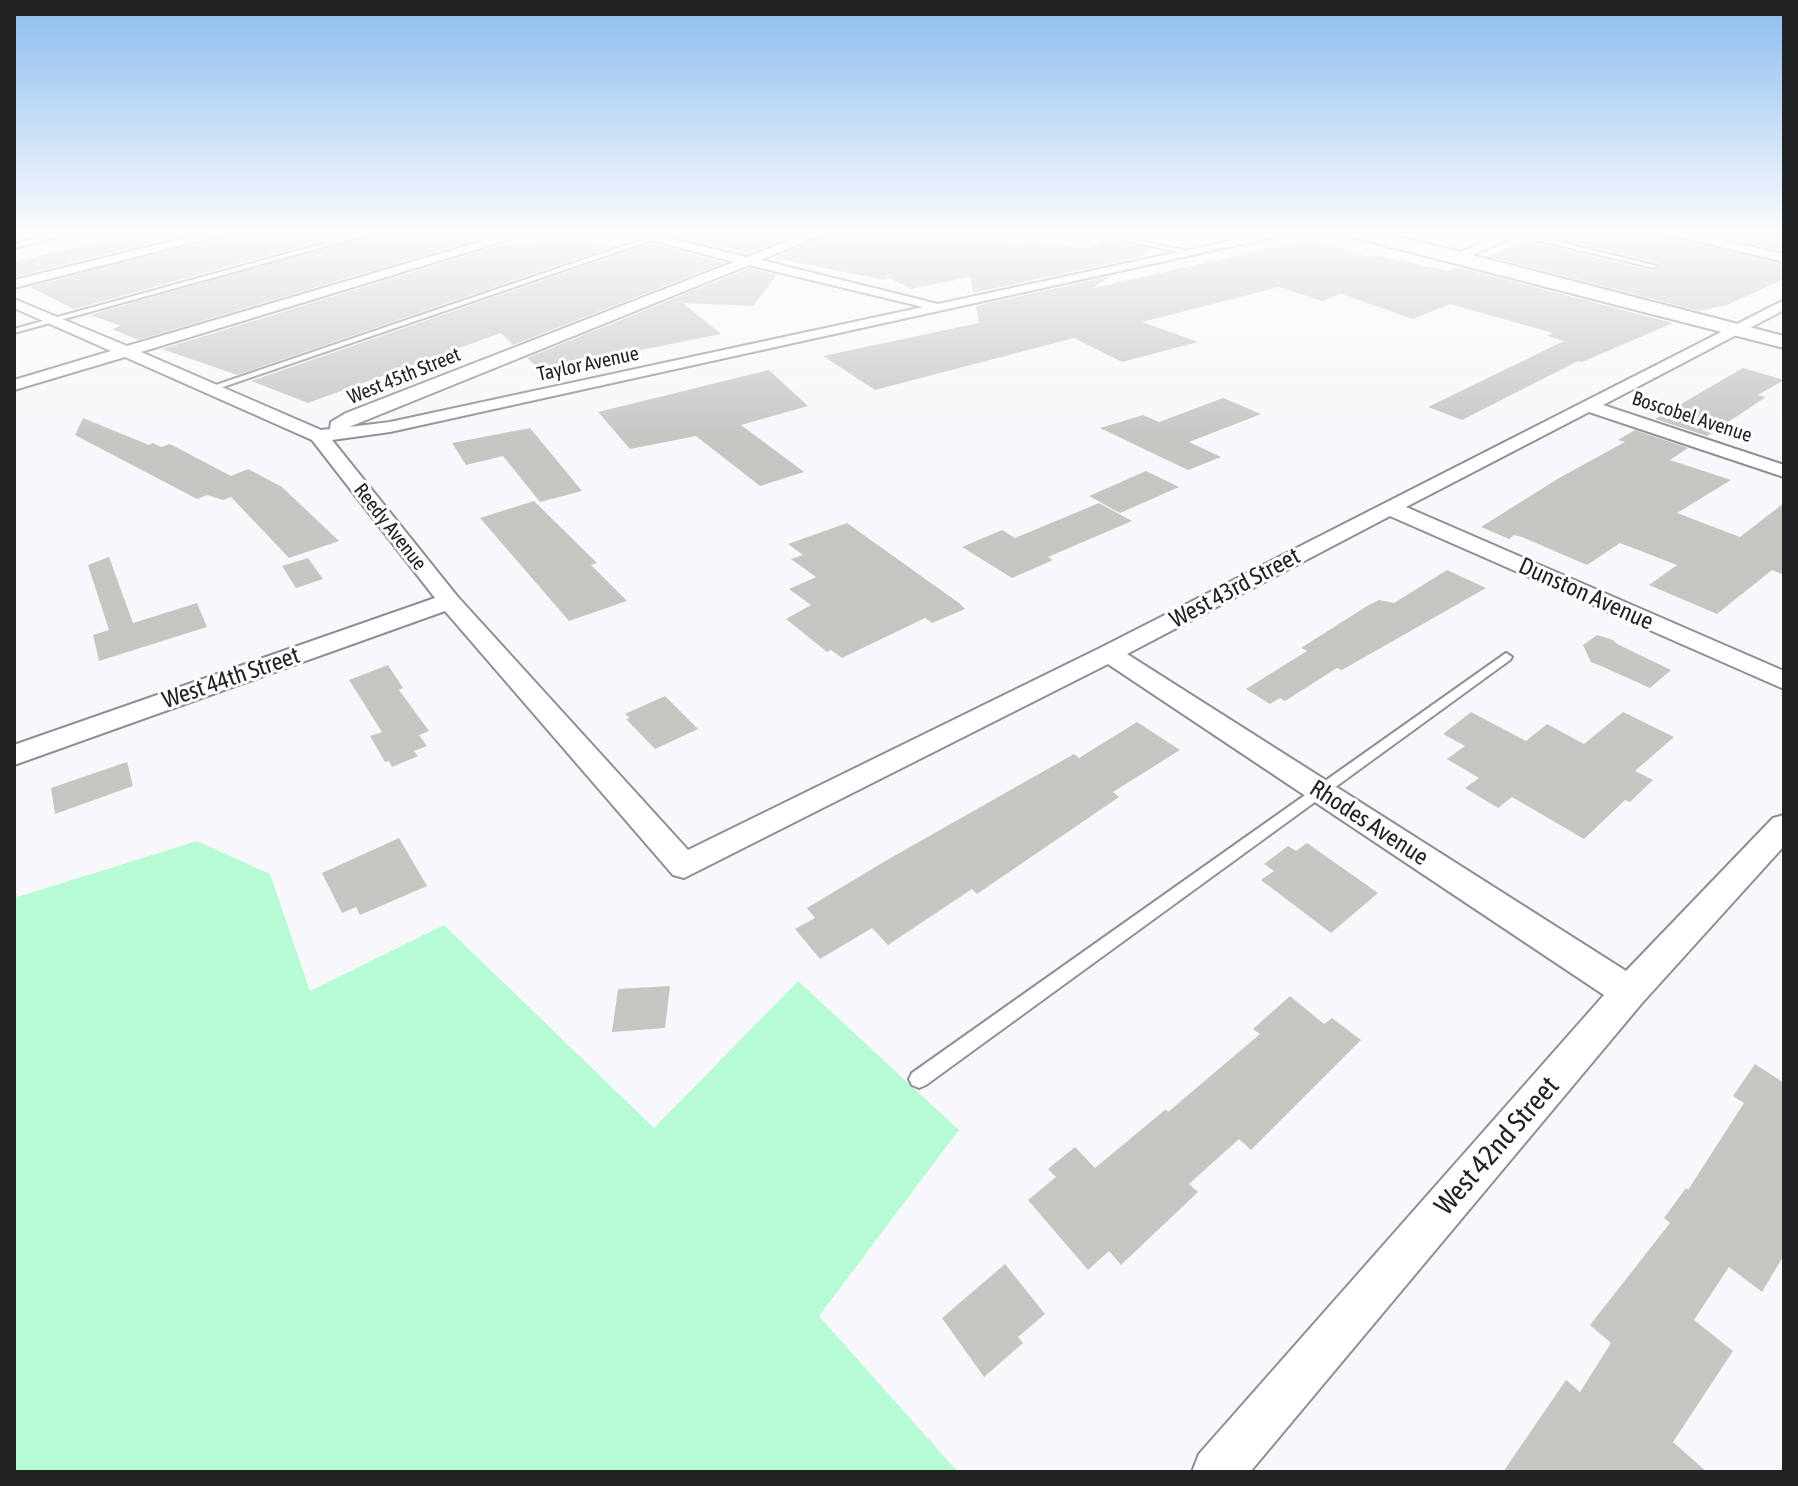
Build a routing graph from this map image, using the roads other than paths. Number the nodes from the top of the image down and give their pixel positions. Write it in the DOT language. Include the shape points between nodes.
graph roads {
  1 [pos="119,302"];
  2 [pos="290,302"];
  3 [pos="462,302"];
  4 [pos="642,302"];
  5 [pos="920,302"];
  6 [pos="962,302"];
  7 [pos="1634,302"];
  8 [pos="14,303"];
  9 [pos="1784,304"];
  10 [pos="940,307"];
  11 [pos="55,320"];
  12 [pos="1736,329"];
  13 [pos="14,331"];
  14 [pos="1784,342"];
  15 [pos="125,351"];
  16 [pos="14,385"];
  17 [pos="211,388"];
  18 [pos="1587,405"];
  19 [pos="319,436"];
  20 [pos="1784,471"];
  21 [pos="1388,507"];
  22 [pos="449,601"];
  23 [pos="1109,653"];
  24 [pos="1506,657"];
  25 [pos="1784,681"];
  26 [pos="14,755"];
  27 [pos="1320,791"];
  28 [pos="1784,826"];
  29 [pos="684,866"];
  30 [pos="1629,992"];
  31 [pos="919,1079"];
  32 [pos="1217,1472"];
  1 -- 11 [label="lane"];
  2 -- 15 [label="street"];
  3 -- 17 [label="lane"];
  4 -- 19 [label="street, West 45th Street" via="352,417"];
  5 -- 10 [label="street"];
  6 -- 10 [label="street, Taylor Avenue"];
  7 -- 12 [label="main road"];
  8 -- 11 [label="street, Reedy Avenue"];
  9 -- 12 [label="street, West 43rd Street"];
  10 -- 19 [label="street, Taylor Avenue" via="390,427"];
  11 -- 13 [label="lane"];
  11 -- 15 [label="street, Reedy Avenue"];
  12 -- 14 [label="main road"];
  12 -- 18 [label="street, West 43rd Street"];
  15 -- 16 [label="street"];
  15 -- 17 [label="street, Reedy Avenue"];
  17 -- 19 [label="street, Reedy Avenue"];
  18 -- 20 [label="street, Boscobel Avenue"];
  18 -- 21 [label="street, West 43rd Street"];
  19 -- 22 [label="street, Reedy Avenue"];
  21 -- 23 [label="street, West 43rd Street"];
  21 -- 25 [label="street, Dunston Avenue"];
  22 -- 26 [label="street, West 44th Street"];
  22 -- 29 [label="street, Reedy Avenue"];
  23 -- 27 [label="street, Rhodes Avenue"];
  23 -- 29 [label="street, West 43rd Street"];
  24 -- 27 [label="lane"];
  27 -- 30 [label="street, Rhodes Avenue"];
  27 -- 31 [label="lane"];
  28 -- 30 [label="street, West 42nd Street"];
  30 -- 32 [label="street, West 42nd Street"];
}
